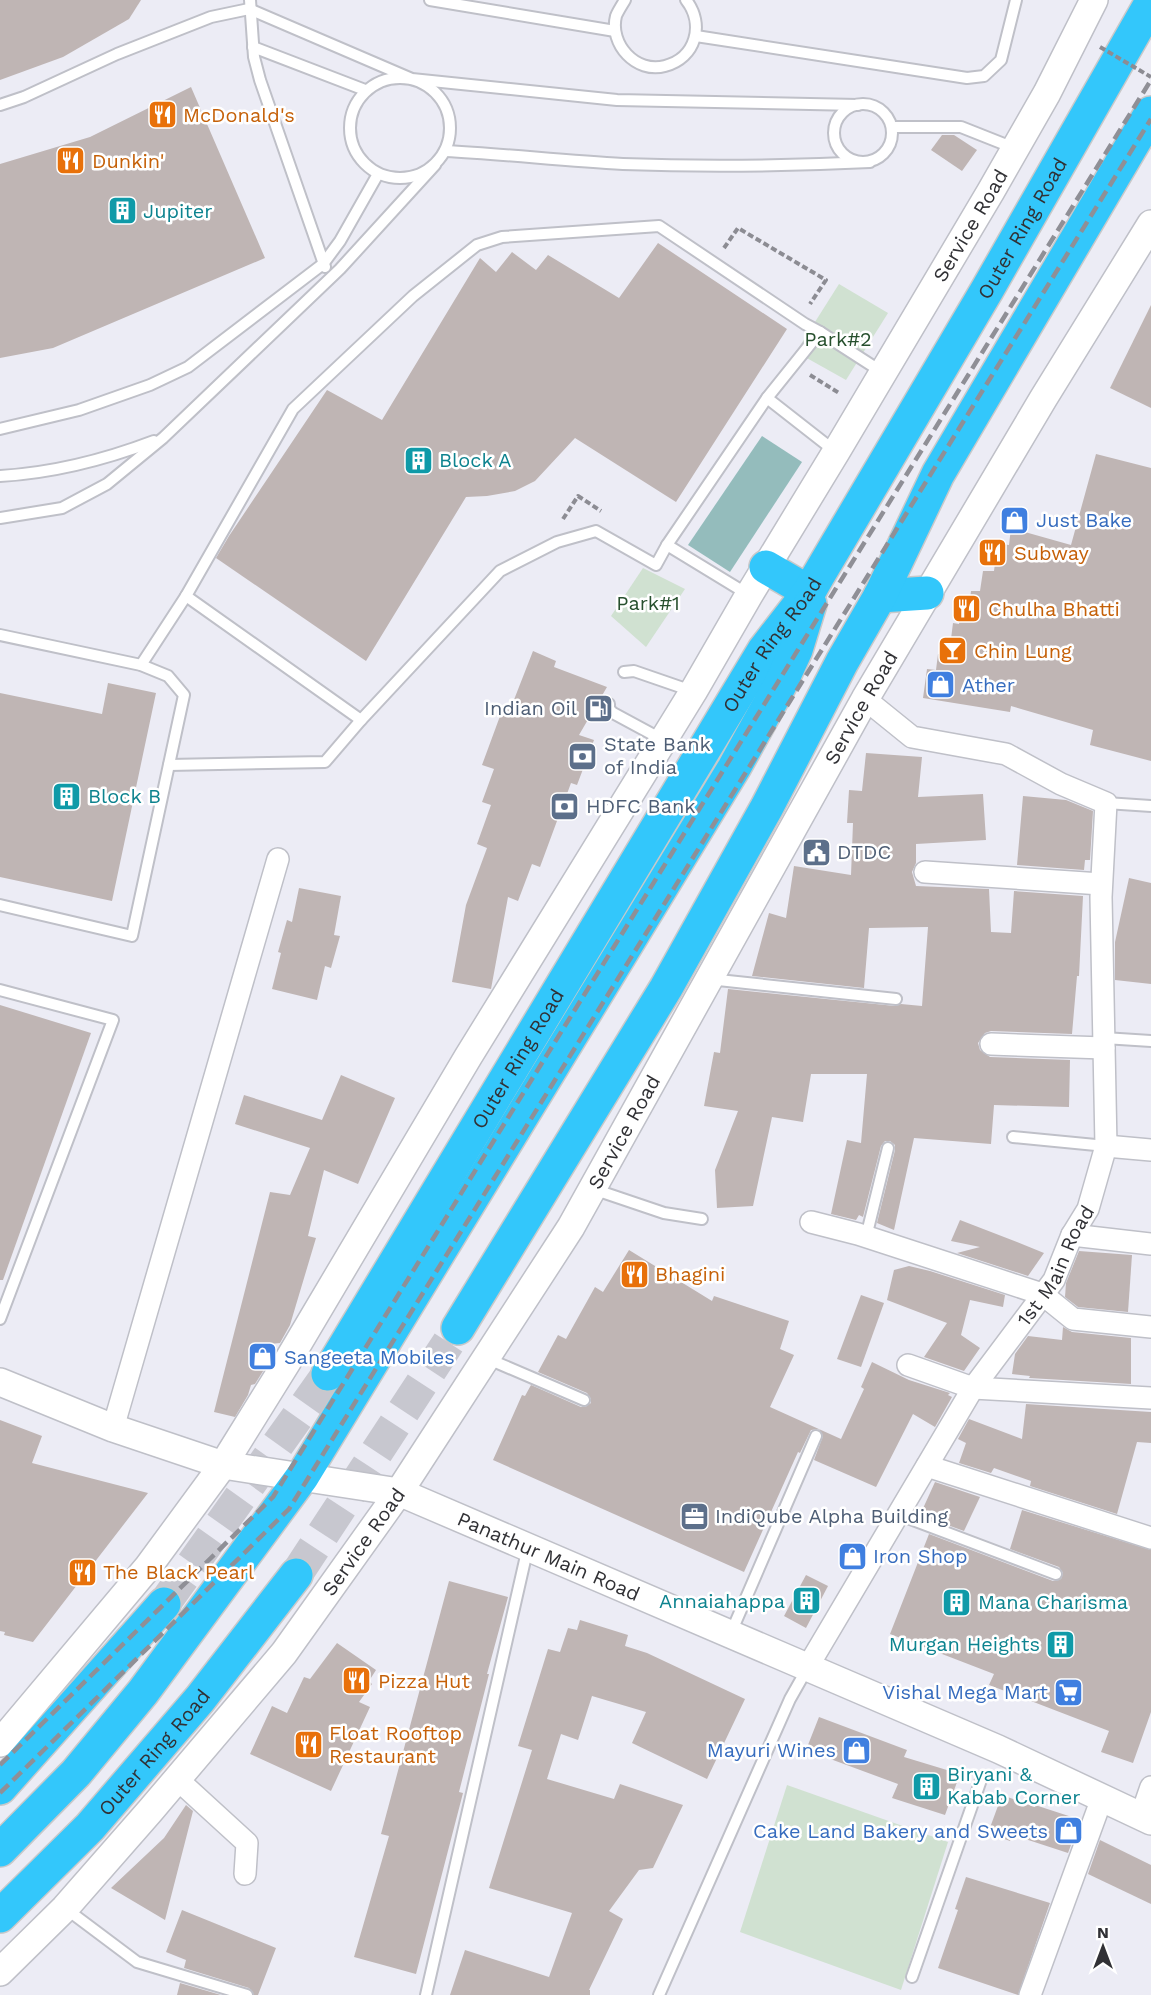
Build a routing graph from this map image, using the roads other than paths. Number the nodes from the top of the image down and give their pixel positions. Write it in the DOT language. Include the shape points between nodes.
graph roads {
  1 [pos="430,0"];
  2 [pos="625,0"];
  3 [pos="686,0"];
  4 [pos="1016,0"];
  5 [pos="1094,0"];
  6 [pos="1151,3"];
  7 [pos="249,4"];
  8 [pos="615,32"];
  9 [pos="696,36"];
  10 [pos="253,46"];
  11 [pos="412,79"];
  12 [pos="366,90"];
  13 [pos="0,105"];
  14 [pos="858,105"];
  15 [pos="1151,113"];
  16 [pos="892,127"];
  17 [pos="1014,148"];
  18 [pos="445,151"];
  19 [pos="870,162"];
  20 [pos="435,165"];
  21 [pos="378,174"];
  22 [pos="1151,224"];
  23 [pos="323,264"];
  24 [pos="332,278"];
  25 [pos="820,332"];
  26 [pos="883,373"];
  27 [pos="767,398"];
  28 [pos="0,429"];
  29 [pos="163,438"];
  30 [pos="836,452"];
  31 [pos="0,476"];
  32 [pos="0,518"];
  33 [pos="667,545"];
  34 [pos="766,567"];
  35 [pos="813,584"];
  36 [pos="927,593"];
  37 [pos="749,595"];
  38 [pos="186,596"];
  39 [pos="880,596"];
  40 [pos="0,634"];
  41 [pos="141,665"];
  42 [pos="624,672"];
  43 [pos="693,692"];
  44 [pos="865,699"];
  45 [pos="609,704"];
  46 [pos="362,720"];
  47 [pos="663,740"];
  48 [pos="169,765"];
  49 [pos="1106,803"];
  50 [pos="1151,806"];
  51 [pos="278,859"];
  52 [pos="925,872"];
  53 [pos="1101,884"];
  54 [pos="0,906"];
  55 [pos="709,979"];
  56 [pos="0,990"];
  57 [pos="896,999"];
  58 [pos="1151,1041"];
  59 [pos="1104,1043"];
  60 [pos="991,1044"];
  61 [pos="1013,1137"];
  62 [pos="1106,1146"];
  63 [pos="888,1148"];
  64 [pos="1151,1150"];
  65 [pos="592,1189"];
  66 [pos="702,1219"];
  67 [pos="811,1222"];
  68 [pos="1072,1235"];
  69 [pos="866,1237"];
  70 [pos="1151,1244"];
  71 [pos="1042,1294"];
  72 [pos="0,1319"];
  73 [pos="1151,1327"];
  74 [pos="458,1328"];
  75 [pos="486,1358"];
  76 [pos="908,1365"];
  77 [pos="328,1374"];
  78 [pos="0,1382"];
  79 [pos="973,1388"];
  80 [pos="1151,1398"];
  81 [pos="584,1400"];
  82 [pos="113,1428"];
  83 [pos="816,1436"];
  84 [pos="223,1465"];
  85 [pos="927,1466"];
  86 [pos="302,1477"];
  87 [pos="399,1492"];
  88 [pos="897,1514"];
  89 [pos="1151,1538"];
  90 [pos="528,1546"];
  91 [pos="1056,1574"];
  92 [pos="296,1575"];
  93 [pos="164,1604"];
  94 [pos="730,1635"];
  95 [pos="807,1668"];
  96 [pos="0,1743"];
  97 [pos="982,1777"];
  98 [pos="177,1779"];
  99 [pos="1151,1787"];
  100 [pos="0,1788"];
  101 [pos="1102,1798"];
  102 [pos="1146,1819"];
  103 [pos="0,1850"];
  104 [pos="244,1874"];
  105 [pos="65,1908"];
  106 [pos="0,1916"];
  107 [pos="0,1972"];
  108 [pos="912,1977"];
  109 [pos="247,1995"];
  110 [pos="426,1995"];
  111 [pos="659,1995"];
  112 [pos="1030,1995"];
  1 -- 8 [label="lane"];
  2 -- 8 [label="lane" via="616,15"];
  3 -- 9 [label="lane" via="697,22"];
  4 -- 9 [label="lane" via="1001,60 984,76 967,78"];
  5 -- 17 [label="street, Service Road"];
  6 -- 35 [label="highway, Outer Ring Road"];
  7 -- 10 [label="lane"];
  7 -- 11 [label="lane"];
  7 -- 13 [label="lane" via="117,54"];
  8 -- 9 [label="lane" via="625,53 651,67 665,67 681,58"];
  10 -- 12 [label="lane"];
  10 -- 23 [label="lane" via="260,80"];
  11 -- 12 [label="lane" via="379,82"];
  11 -- 14 [label="lane" via="617,100"];
  11 -- 18 [label="lane" via="439,95 447,109 450,124"];
  12 -- 21 [label="lane" via="349,119 349,136 354,152"];
  14 -- 16 [label="lane" via="883,112"];
  14 -- 19 [label="lane" via="837,120 836,142 845,156"];
  15 -- 39 [label="highway" via="938,474"];
  16 -- 17 [label="lane" via="961,127"];
  16 -- 19 [label="lane" via="887,150"];
  17 -- 26 [label="street, Service Road"];
  18 -- 19 [label="lane" via="620,164"];
  18 -- 20 [label="lane"];
  20 -- 21 [label="lane" via="408,178"];
  20 -- 24 [label="lane"];
  21 -- 23 [label="lane"];
  22 -- 36 [label="street, Service Road"];
  23 -- 24 [label="lane"];
  23 -- 28 [label="lane" via="188,367 79,410"];
  24 -- 29 [label="lane"];
  25 -- 26 [label="lane"];
  25 -- 27 [label="lane"];
  25 -- 38 [label="lane" via="658,226 502,237 477,245 413,296 293,409"];
  26 -- 30 [label="street, Service Road"];
  27 -- 30 [label="lane"];
  27 -- 33 [label="lane"];
  29 -- 31 [label="lane" via="88,463"];
  29 -- 32 [label="lane" via="107,484 62,508"];
  30 -- 34 [label="street, Service Road"];
  33 -- 37 [label="lane"];
  33 -- 46 [label="lane" via="656,565 596,531 557,542 500,571"];
  34 -- 35 [label="highway"];
  34 -- 37 [label="street, Service Road"];
  35 -- 77 [label="highway, Outer Ring Road" via="764,650"];
  35 -- 86 [label="highway" via="796,650 734,768"];
  36 -- 39 [label="highway"];
  36 -- 44 [label="street, Service Road"];
  37 -- 43 [label="street, Service Road"];
  38 -- 41 [label="lane"];
  38 -- 46 [label="lane"];
  39 -- 74 [label="highway" via="666,988"];
  40 -- 41 [label="lane"];
  41 -- 48 [label="lane" via="168,676 184,695"];
  42 -- 43 [label="lane"];
  43 -- 47 [label="street, Service Road"];
  44 -- 49 [label="street" via="912,737 1006,754 1060,784"];
  44 -- 55 [label="street, Service Road"];
  45 -- 47 [label="lane" via="613,713"];
  46 -- 48 [label="lane" via="325,762"];
  47 -- 84 [label="street, Service Road"];
  48 -- 54 [label="lane" via="132,936"];
  49 -- 50 [label="lane"];
  49 -- 53 [label="street, 1st Main Road"];
  51 -- 82 [label="street"];
  52 -- 53 [label="street"];
  53 -- 59 [label="street, 1st Main Road"];
  55 -- 57 [label="lane"];
  55 -- 65 [label="street, Service Road"];
  56 -- 72 [label="lane" via="113,1020"];
  58 -- 59 [label="lane"];
  59 -- 60 [label="street"];
  59 -- 62 [label="street, 1st Main Road"];
  61 -- 62 [label="lane"];
  62 -- 64 [label="street"];
  62 -- 68 [label="street, 1st Main Road" via="1088,1209"];
  63 -- 69 [label="lane"];
  65 -- 66 [label="lane" via="664,1213"];
  65 -- 75 [label="street, Service Road"];
  67 -- 69 [label="street"];
  68 -- 70 [label="street"];
  68 -- 71 [label="street, 1st Main Road" via="1054,1281"];
  69 -- 71 [label="street"];
  71 -- 73 [label="street" via="1073,1319"];
  71 -- 79 [label="street, 1st Main Road"];
  75 -- 81 [label="lane"];
  75 -- 87 [label="street, Service Road"];
  76 -- 79 [label="street"];
  78 -- 82 [label="street, Panathur Main Road"];
  79 -- 80 [label="street"];
  79 -- 85 [label="street, 1st Main Road"];
  82 -- 84 [label="street, Panathur Main Road"];
  83 -- 94 [label="lane"];
  84 -- 86 [label="street, Panathur Main Road"];
  84 -- 96 [label="street, Service Road" via="148,1567"];
  85 -- 88 [label="street, 1st Main Road"];
  85 -- 89 [label="street"];
  86 -- 87 [label="street, Panathur Main Road"];
  86 -- 103 [label="highway" via="143,1692 76,1773"];
  87 -- 90 [label="street, Panathur Main Road"];
  87 -- 98 [label="street, Service Road" via="284,1653"];
  88 -- 91 [label="lane"];
  88 -- 95 [label="street, 1st Main Road"];
  90 -- 94 [label="street, Panathur Main Road"];
  90 -- 110 [label="lane"];
  92 -- 106 [label="highway, Outer Ring Road" via="200,1698 90,1827"];
  93 -- 100 [label="highway"];
  94 -- 95 [label="street, Panathur Main Road"];
  95 -- 101 [label="street, Panathur Main Road"];
  95 -- 111 [label="lane"];
  97 -- 108 [label="lane"];
  98 -- 104 [label="street" via="247,1843"];
  98 -- 105 [label="street, Service Road"];
  99 -- 102 [label="street"];
  101 -- 102 [label="street, Panathur Main Road"];
  101 -- 112 [label="street"];
  105 -- 107 [label="street, Service Road"];
  105 -- 109 [label="lane" via="136,1962"];
}
